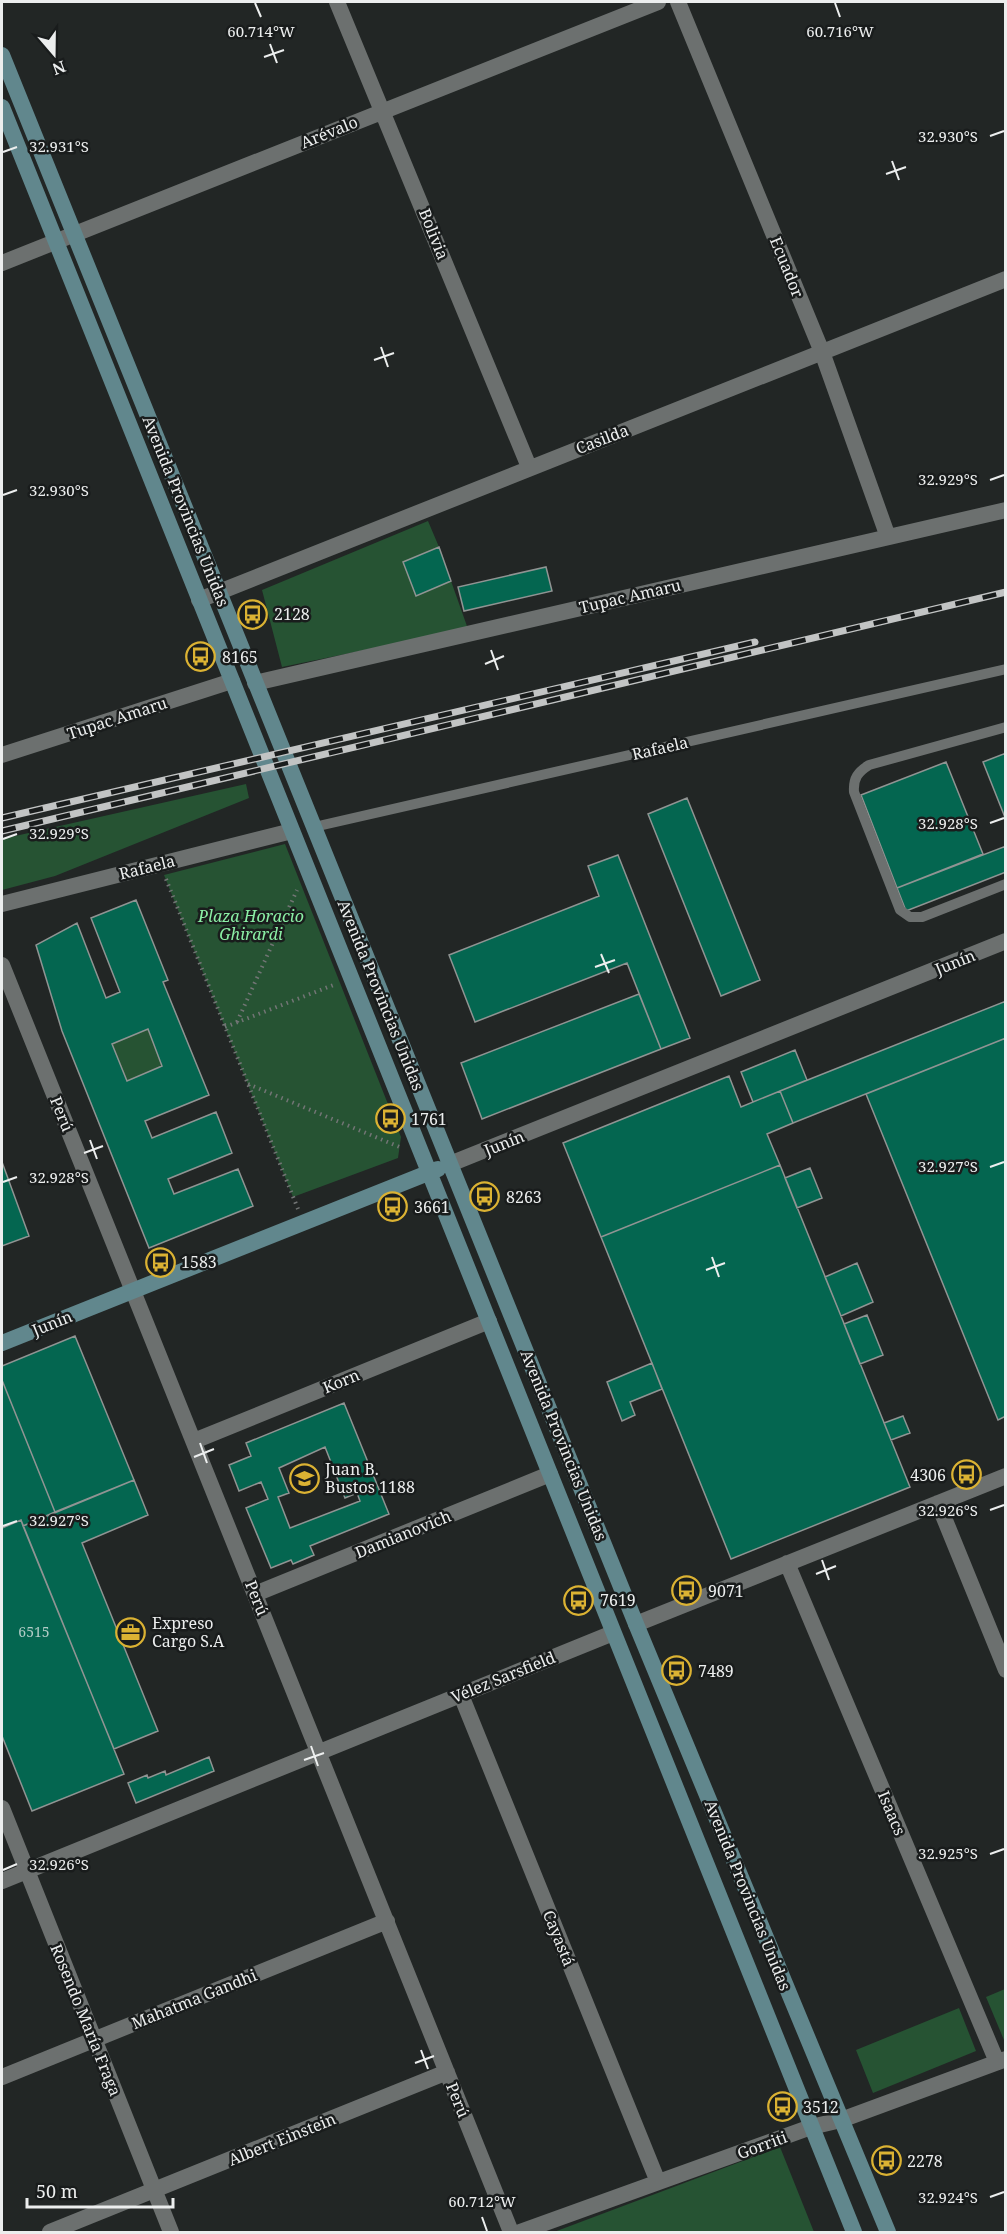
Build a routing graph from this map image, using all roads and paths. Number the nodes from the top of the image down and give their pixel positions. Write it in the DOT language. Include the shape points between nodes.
graph roads {
  1 [pos="338,2"];
  2 [pos="658,2"];
  3 [pos="678,2"];
  4 [pos="2,55"];
  5 [pos="2,107"];
  6 [pos="383,111"];
  7 [pos="74,234"];
  8 [pos="55,241"];
  9 [pos="2,263"];
  10 [pos="1005,279"];
  11 [pos="822,352"];
  12 [pos="529,467"];
  13 [pos="1005,510"];
  14 [pos="888,537"];
  15 [pos="219,592"];
  16 [pos="199,600"];
  17 [pos="1005,669"];
  18 [pos="232,681"];
  19 [pos="255,683"];
  20 [pos="1005,728"];
  21 [pos="2,755"];
  22 [pos="314,827"];
  23 [pos="292,831"];
  24 [pos="160,864"];
  25 [pos="307,868"];
  26 [pos="1005,884"];
  27 [pos="2,904"];
  28 [pos="1005,941"];
  29 [pos="2,965"];
  30 [pos="351,978"];
  31 [pos="237,1022"];
  32 [pos="225,1027"];
  33 [pos="248,1084"];
  34 [pos="450,1164"];
  35 [pos="426,1165"];
  36 [pos="303,1223"];
  37 [pos="134,1291"];
  38 [pos="489,1322"];
  39 [pos="2,1343"];
  40 [pos="194,1441"];
  41 [pos="550,1474"];
  42 [pos="1005,1476"];
  43 [pos="938,1503"];
  44 [pos="787,1563"];
  45 [pos="255,1594"];
  46 [pos="636,1624"];
  47 [pos="613,1633"];
  48 [pos="1005,1670"];
  49 [pos="461,1695"];
  50 [pos="319,1752"];
  51 [pos="2,1808"];
  52 [pos="26,1871"];
  53 [pos="2,1881"];
  54 [pos="387,1921"];
  55 [pos="94,2039"];
  56 [pos="1001,2061"];
  57 [pos="447,2072"];
  58 [pos="2,2077"];
  59 [pos="841,2120"];
  60 [pos="811,2127"];
  61 [pos="658,2182"];
  62 [pos="154,2190"];
  63 [pos="50,2232"];
  64 [pos="171,2232"];
  65 [pos="512,2232"];
  66 [pos="519,2232"];
  67 [pos="854,2232"];
  68 [pos="888,2232"];
  1 -- 6 [label="street, Bolivia"];
  2 -- 6 [label="street, Arévalo"];
  3 -- 11 [label="street, Ecuador"];
  4 -- 7 [label="main road, Avenida Provincias Unidas"];
  5 -- 8 [label="main road, Avenida Provincias Unidas"];
  6 -- 7 [label="street, Arévalo"];
  6 -- 12 [label="street, Bolivia"];
  7 -- 8 [label="street, Arévalo"];
  7 -- 15 [label="main road, Avenida Provincias Unidas"];
  8 -- 9 [label="street, Arévalo"];
  8 -- 16 [label="main road, Avenida Provincias Unidas"];
  10 -- 11 [label="street, Casilda"];
  11 -- 12 [label="street, Casilda"];
  11 -- 14 [label="street, Ecuador"];
  12 -- 15 [label="street, Casilda"];
  13 -- 14 [label="street, Tupac Amaru"];
  14 -- 19 [label="street, Tupac Amaru"];
  15 -- 16 [label="street, Casilda"];
  15 -- 19 [label="main road, Avenida Provincias Unidas"];
  16 -- 18 [label="main road, Avenida Provincias Unidas"];
  17 -- 22 [label="lane, Rafaela"];
  18 -- 21 [label="street, Tupac Amaru"];
  18 -- 23 [label="main road, Avenida Provincias Unidas"];
  19 -- 22 [label="main road, Avenida Provincias Unidas"];
  20 -- 26 [label="lane" via="869,765 858,772 853,783 900,910 910,917 922,917"];
  22 -- 34 [label="main road, Avenida Provincias Unidas"];
  23 -- 24 [label="street, Rafaela"];
  23 -- 25 [label="main road, Avenida Provincias Unidas"];
  24 -- 27 [label="street, Rafaela"];
  24 -- 32 [label="path"];
  25 -- 30 [label="main road, Avenida Provincias Unidas"];
  25 -- 31 [label="path"];
  28 -- 34 [label="street, Junín"];
  29 -- 37 [label="street, Perú"];
  30 -- 31 [label="path"];
  30 -- 35 [label="main road, Avenida Provincias Unidas"];
  31 -- 32 [label="path"];
  32 -- 33 [label="path"];
  33 -- 35 [label="path"];
  33 -- 36 [label="path"];
  34 -- 35 [label="main road, Junín"];
  34 -- 46 [label="main road, Avenida Provincias Unidas"];
  35 -- 36 [label="main road, Junín"];
  35 -- 38 [label="main road, Avenida Provincias Unidas"];
  36 -- 37 [label="main road, Junín"];
  37 -- 39 [label="main road, Junín"];
  37 -- 40 [label="street, Perú"];
  38 -- 40 [label="street, Korn"];
  38 -- 41 [label="main road, Avenida Provincias Unidas"];
  40 -- 45 [label="street, Perú"];
  41 -- 45 [label="street, Damianovich"];
  41 -- 47 [label="main road, Avenida Provincias Unidas"];
  42 -- 43 [label="street, Vélez Sarsfield"];
  43 -- 44 [label="street, Vélez Sarsfield"];
  43 -- 48 [label="street"];
  44 -- 46 [label="street, Vélez Sarsfield"];
  44 -- 56 [label="street, Isaacs"];
  45 -- 50 [label="street, Perú"];
  46 -- 47 [label="main road, Vélez Sarsfield"];
  46 -- 59 [label="main road, Avenida Provincias Unidas"];
  47 -- 49 [label="street, Vélez Sarsfield"];
  47 -- 60 [label="main road, Avenida Provincias Unidas"];
  49 -- 50 [label="street, Vélez Sarsfield"];
  49 -- 61 [label="street, Cayastá"];
  50 -- 52 [label="street, Vélez Sarsfield"];
  50 -- 54 [label="street, Perú"];
  51 -- 52 [label="street, Rosendo María Fraga"];
  52 -- 53 [label="street, Vélez Sarsfield"];
  52 -- 55 [label="street, Rosendo María Fraga"];
  54 -- 55 [label="street, Mahatma Gandhi"];
  54 -- 57 [label="street, Perú"];
  55 -- 58 [label="street, Mahatma Gandhi"];
  55 -- 62 [label="street, Rosendo María Fraga"];
  56 -- 59 [label="street, Gorriti"];
  57 -- 62 [label="street, Albert Einstein"];
  57 -- 65 [label="street, Perú"];
  59 -- 60 [label="street, Gorriti"];
  59 -- 68 [label="main road, Avenida Provincias Unidas"];
  60 -- 61 [label="street, Gorriti"];
  60 -- 67 [label="main road, Avenida Provincias Unidas"];
  61 -- 66 [label="street, Gorriti"];
  62 -- 63 [label="street, Albert Einstein"];
  62 -- 64 [label="street, Rosendo María Fraga"];
}
